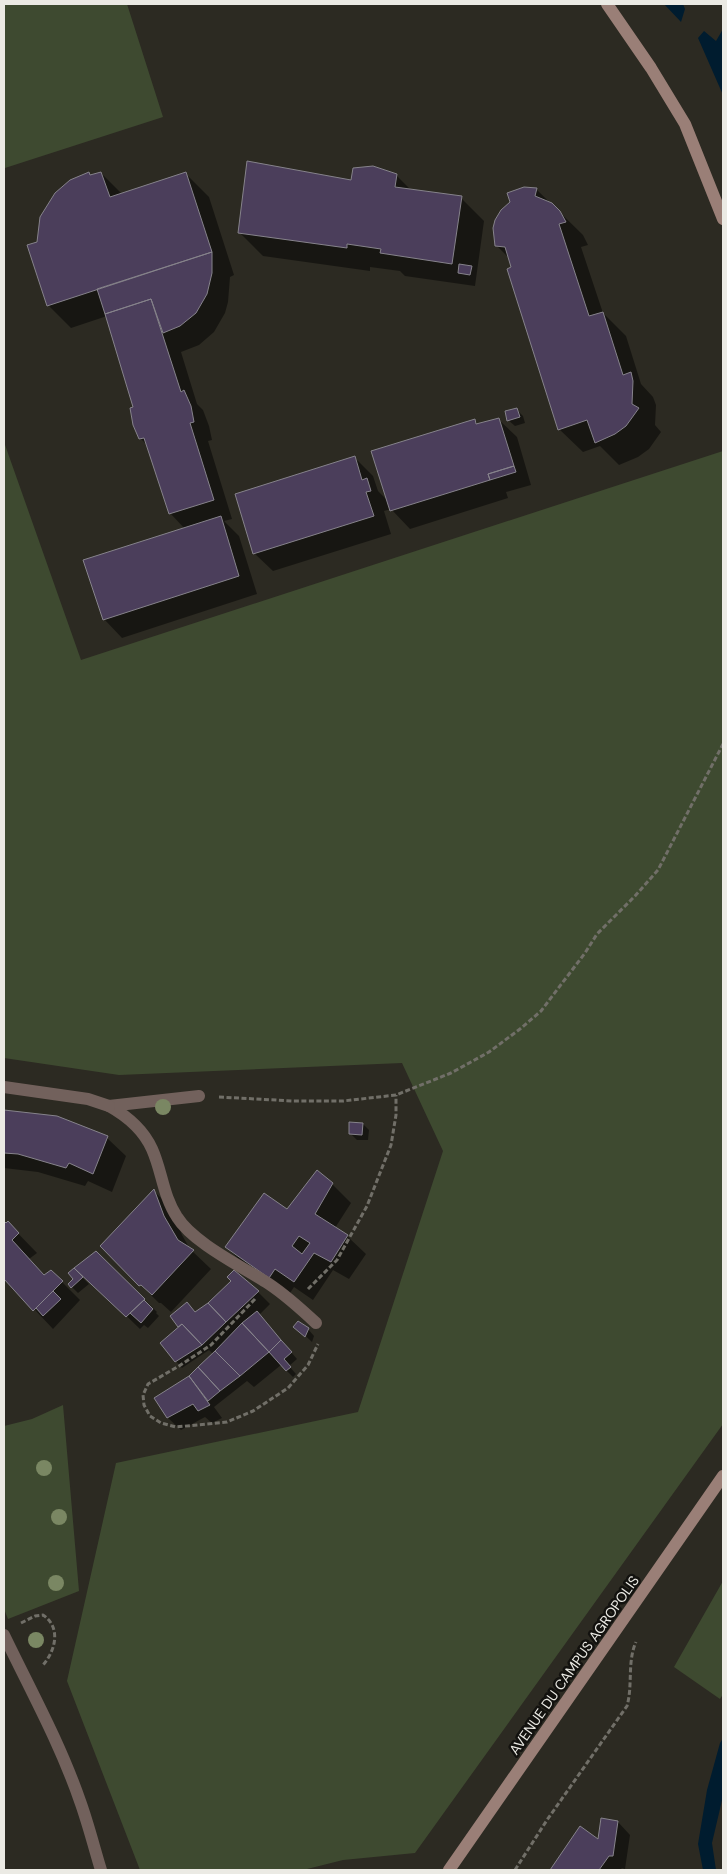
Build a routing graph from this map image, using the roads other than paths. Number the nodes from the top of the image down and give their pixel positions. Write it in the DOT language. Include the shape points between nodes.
graph roads {
  1 [pos="606,4"];
  2 [pos="723,219"];
  3 [pos="4,1087"];
  4 [pos="199,1096"];
  5 [pos="109,1106"];
  6 [pos="316,1323"];
  7 [pos="723,1476"];
  8 [pos="4,1635"];
  9 [pos="101,1870"];
  10 [pos="449,1870"];
  1 -- 2 [label="street" via="651,68 684,124"];
  3 -- 5 [label="street" via="88,1099"];
  4 -- 5 [label="street"];
  5 -- 6 [label="street" via="123,1114 144,1135 178,1219 196,1237 291,1299"];
  7 -- 10 [label="street, AVENUE DU CAMPUS AGROPOLIS"];
  8 -- 9 [label="street" via="56,1741"];
}
